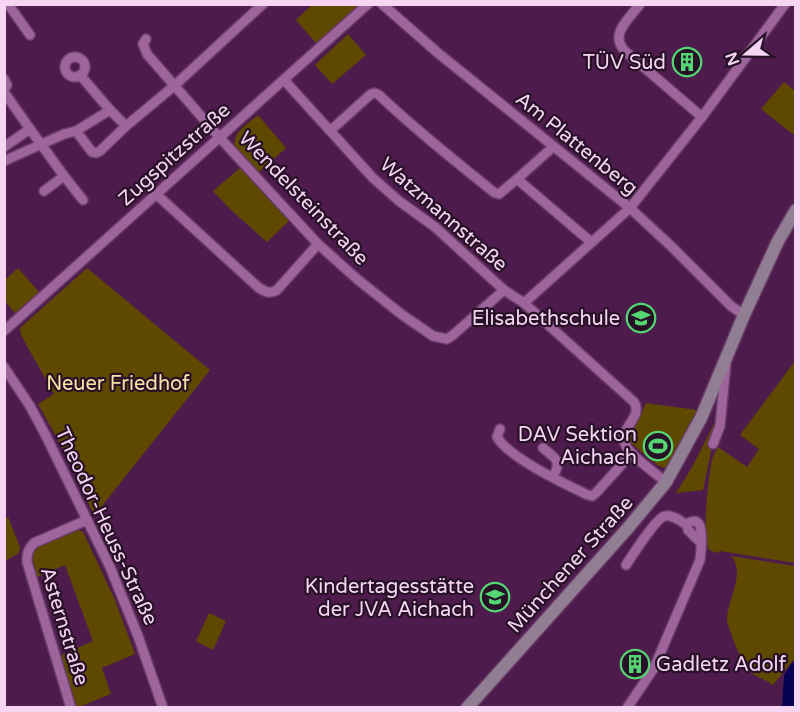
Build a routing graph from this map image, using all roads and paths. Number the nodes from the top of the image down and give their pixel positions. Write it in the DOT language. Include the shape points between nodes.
graph roads {
  1 [pos="8,4"];
  2 [pos="263,4"];
  3 [pos="368,4"];
  4 [pos="382,4"];
  5 [pos="640,4"];
  6 [pos="785,4"];
  7 [pos="30,35"];
  8 [pos="146,39"];
  9 [pos="80,75"];
  10 [pos="4,79"];
  11 [pos="284,81"];
  12 [pos="174,86"];
  13 [pos="4,91"];
  14 [pos="110,110"];
  15 [pos="702,117"];
  16 [pos="126,126"];
  17 [pos="30,129"];
  18 [pos="331,130"];
  19 [pos="76,131"];
  20 [pos="220,138"];
  21 [pos="41,144"];
  22 [pos="4,147"];
  23 [pos="553,147"];
  24 [pos="4,161"];
  25 [pos="64,176"];
  26 [pos="517,180"];
  27 [pos="44,192"];
  28 [pos="156,194"];
  29 [pos="83,200"];
  30 [pos="630,208"];
  31 [pos="793,218"];
  32 [pos="591,242"];
  33 [pos="318,244"];
  34 [pos="504,290"];
  35 [pos="524,303"];
  36 [pos="744,315"];
  37 [pos="4,331"];
  38 [pos="728,353"];
  39 [pos="4,367"];
  40 [pos="8,381"];
  41 [pos="500,429"];
  42 [pos="713,444"];
  43 [pos="543,448"];
  44 [pos="632,453"];
  45 [pos="553,477"];
  46 [pos="666,482"];
  47 [pos="87,520"];
  48 [pos="626,565"];
  49 [pos="71,708"];
  50 [pos="163,708"];
  51 [pos="467,708"];
  52 [pos="627,708"];
  1 -- 7 [label="street"];
  2 -- 12 [label="street"];
  3 -- 11 [label="street, Zugspitzstraße"];
  4 -- 23 [label="street, Am Plattenberg"];
  5 -- 15 [label="street" via="621,30 618,42"];
  6 -- 15 [label="street"];
  8 -- 12 [label="street, Wendelsteinstraße" via="147,54"];
  9 -- 14 [label="street"];
  10 -- 13 [label="street"];
  11 -- 18 [label="street, Watzmannstraße"];
  11 -- 20 [label="street, Zugspitzstraße"];
  12 -- 16 [label="street"];
  12 -- 20 [label="street, Wendelsteinstraße"];
  13 -- 17 [label="street"];
  14 -- 16 [label="street"];
  14 -- 19 [label="street"];
  15 -- 30 [label="street"];
  16 -- 19 [label="street" via="96,153"];
  17 -- 21 [label="street"];
  17 -- 22 [label="street"];
  18 -- 26 [label="street" via="375,93 495,193"];
  18 -- 34 [label="street, Watzmannstraße" via="373,178 435,227"];
  19 -- 21 [label="street"];
  20 -- 28 [label="street, Zugspitzstraße"];
  20 -- 33 [label="street, Wendelsteinstraße"];
  21 -- 24 [label="street"];
  21 -- 25 [label="street"];
  23 -- 26 [label="street"];
  23 -- 30 [label="street, Am Plattenberg"];
  25 -- 27 [label="street"];
  25 -- 29 [label="street"];
  26 -- 32 [label="street"];
  28 -- 33 [label="street" via="266,292 277,290"];
  28 -- 37 [label="street, Zugspitzstraße"];
  30 -- 32 [label="street"];
  30 -- 36 [label="street, Am Plattenberg"];
  31 -- 36 [label="main road, Münchener Straße" via="778,241"];
  32 -- 35 [label="street"];
  33 -- 34 [label="street, Wendelsteinstraße" via="401,315 441,339 453,335"];
  34 -- 35 [label="street, Watzmannstraße"];
  35 -- 44 [label="street, Watzmannstraße" via="637,406 624,437"];
  36 -- 38 [label="main road, Münchener Straße"];
  38 -- 42 [label="street" via="720,426"];
  38 -- 46 [label="main road, Münchener Straße" via="701,418"];
  39 -- 40 [label="street, Theodor-Heuss-Straße"];
  40 -- 47 [label="street, Theodor-Heuss-Straße" via="45,435"];
  41 -- 45 [label="street, Münchener Straße" via="500,442"];
  43 -- 45 [label="street" via="557,463"];
  44 -- 45 [label="street, Münchener Straße" via="592,496"];
  44 -- 46 [label="street"];
  46 -- 51 [label="main road, Münchener Straße"];
  47 -- 49 [label="street, Asternstraße" via="34,543 27,554"];
  47 -- 50 [label="street, Theodor-Heuss-Straße" via="124,600"];
  48 -- 52 [label="street" via="665,516 687,525 698,522 701,526 700,560 654,668"];
}
